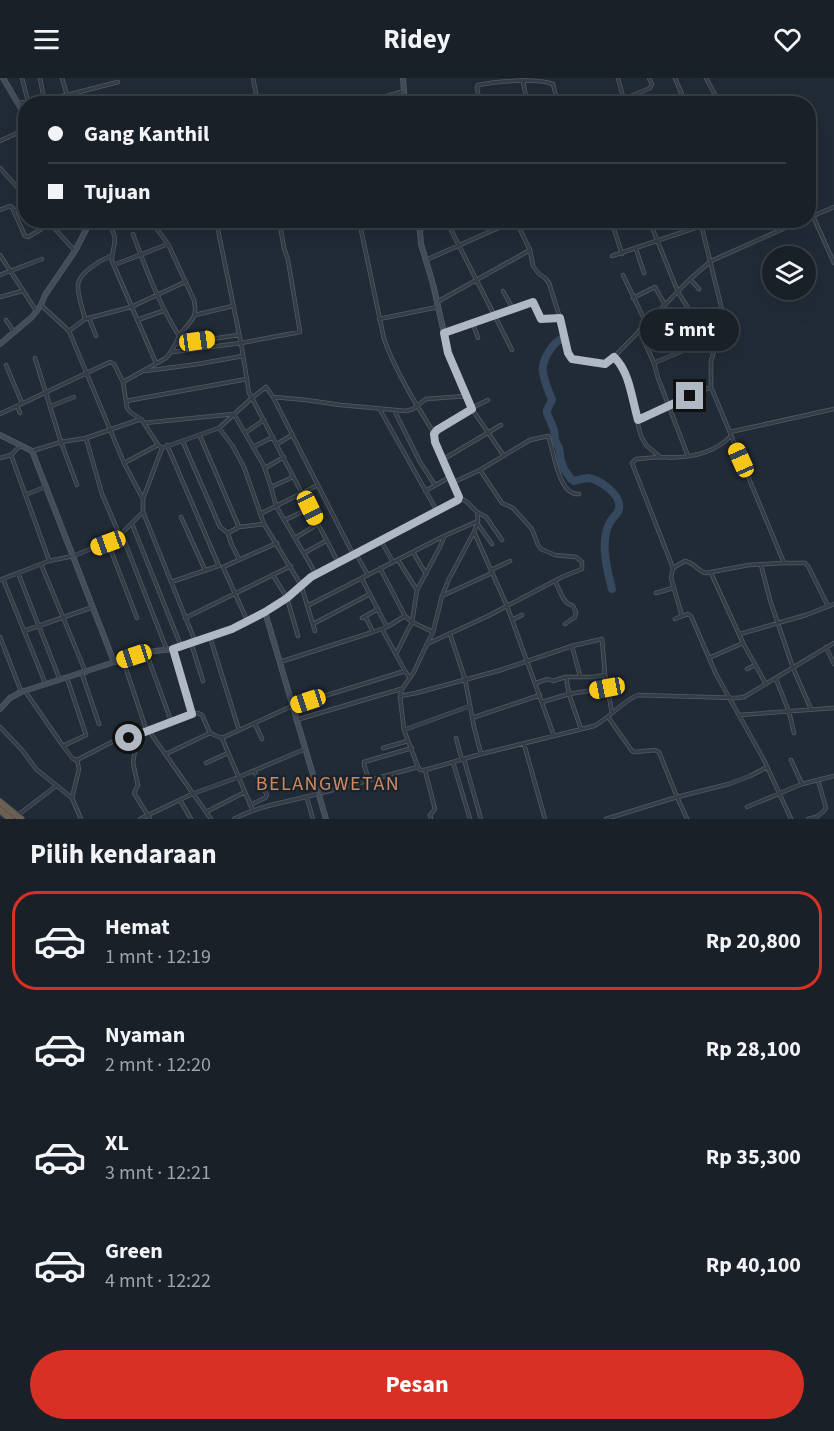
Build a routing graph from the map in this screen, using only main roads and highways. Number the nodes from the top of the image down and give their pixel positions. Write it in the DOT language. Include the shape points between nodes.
graph roads {
  1 [pos="0,802"];
  2 [pos="0,810"];
  3 [pos="16,818"];
  1 -- 3 [label="highway"];
  2 -- 3 [label="highway"];
}
